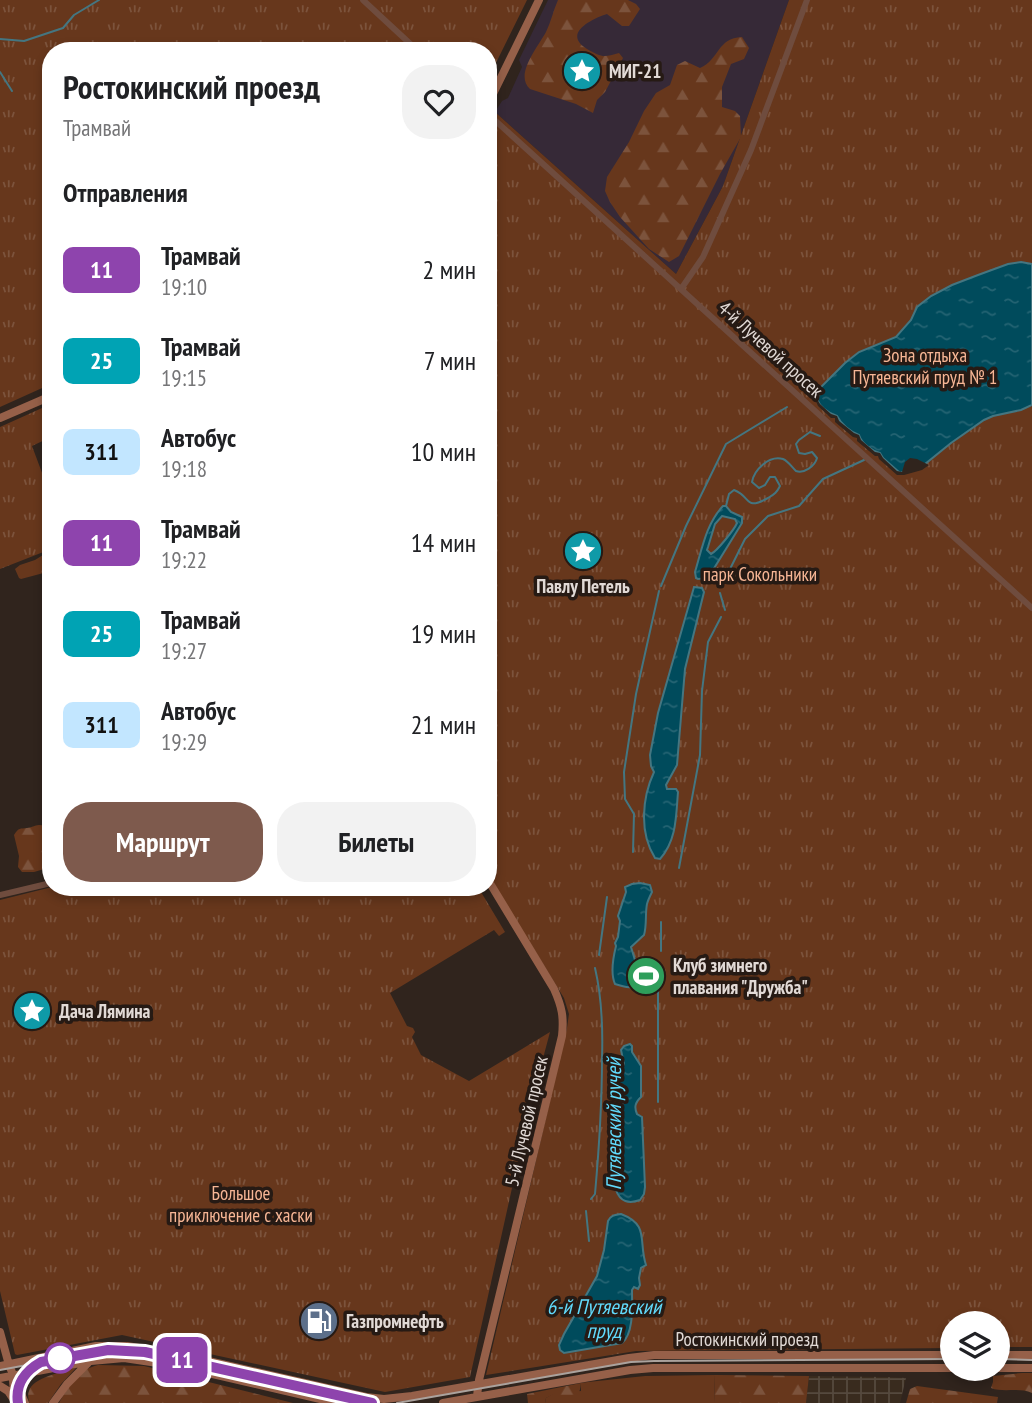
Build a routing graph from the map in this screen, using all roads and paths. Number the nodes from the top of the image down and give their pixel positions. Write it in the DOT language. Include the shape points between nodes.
graph roads {
  1 [pos="363,0"];
  2 [pos="539,0"];
  3 [pos="807,0"];
  4 [pos="408,42"];
  5 [pos="497,86"];
  6 [pos="497,122"];
  7 [pos="681,289"];
  8 [pos="42,400"];
  9 [pos="0,418"];
  10 [pos="1032,608"];
  11 [pos="42,885"];
  12 [pos="0,895"];
  13 [pos="497,895"];
  14 [pos="0,1332"];
  15 [pos="885,1355"];
  16 [pos="940,1355"];
  17 [pos="1010,1355"];
  18 [pos="1032,1355"];
  19 [pos="91,1361"];
  20 [pos="4,1365"];
  21 [pos="886,1368"];
  22 [pos="940,1368"];
  23 [pos="1010,1368"];
  24 [pos="1032,1368"];
  25 [pos="13,1377"];
  26 [pos="0,1378"];
  27 [pos="478,1384"];
  28 [pos="0,1385"];
  29 [pos="477,1396"];
  30 [pos="15,1403"];
  31 [pos="25,1403"];
  32 [pos="53,1403"];
  33 [pos="337,1403"];
  34 [pos="443,1403"];
  1 -- 4 [label="street"];
  2 -- 5 [label="main road"];
  3 -- 7 [label="street" via="751,150 703,257"];
  6 -- 7 [label="street, 4-й Лучевой просек"];
  7 -- 10 [label="street, 4-й Лучевой просек"];
  8 -- 9 [label="main road"];
  11 -- 12 [label="street"];
  13 -- 27 [label="main road, 5-й Лучевой просек" via="554,989 564,1020"];
  14 -- 20 [label="main road"];
  15 -- 16 [label="main road, Ростокинский проезд"];
  15 -- 21 [label="main road"];
  15 -- 27 [label="main road, Ростокинский проезд" via="654,1355"];
  17 -- 18 [label="main road"];
  19 -- 25 [label="main road"];
  19 -- 32 [label="main road"];
  19 -- 33 [label="main road" via="145,1360"];
  20 -- 25 [label="main road"];
  20 -- 27 [label="main road, Ростокинский проезд" via="118,1345 376,1399"];
  21 -- 22 [label="main road, Ростокинский проезд"];
  21 -- 29 [label="main road, Ростокинский проезд" via="653,1368"];
  23 -- 24 [label="main road"];
  25 -- 26 [label="main road"];
  25 -- 30 [label="main road"];
  25 -- 31 [label="main road"];
  27 -- 29 [label="main road, 5-й Лучевой просек"];
  28 -- 30 [label="main road"];
  29 -- 34 [label="main road, Ростокинский проезд"];
}
